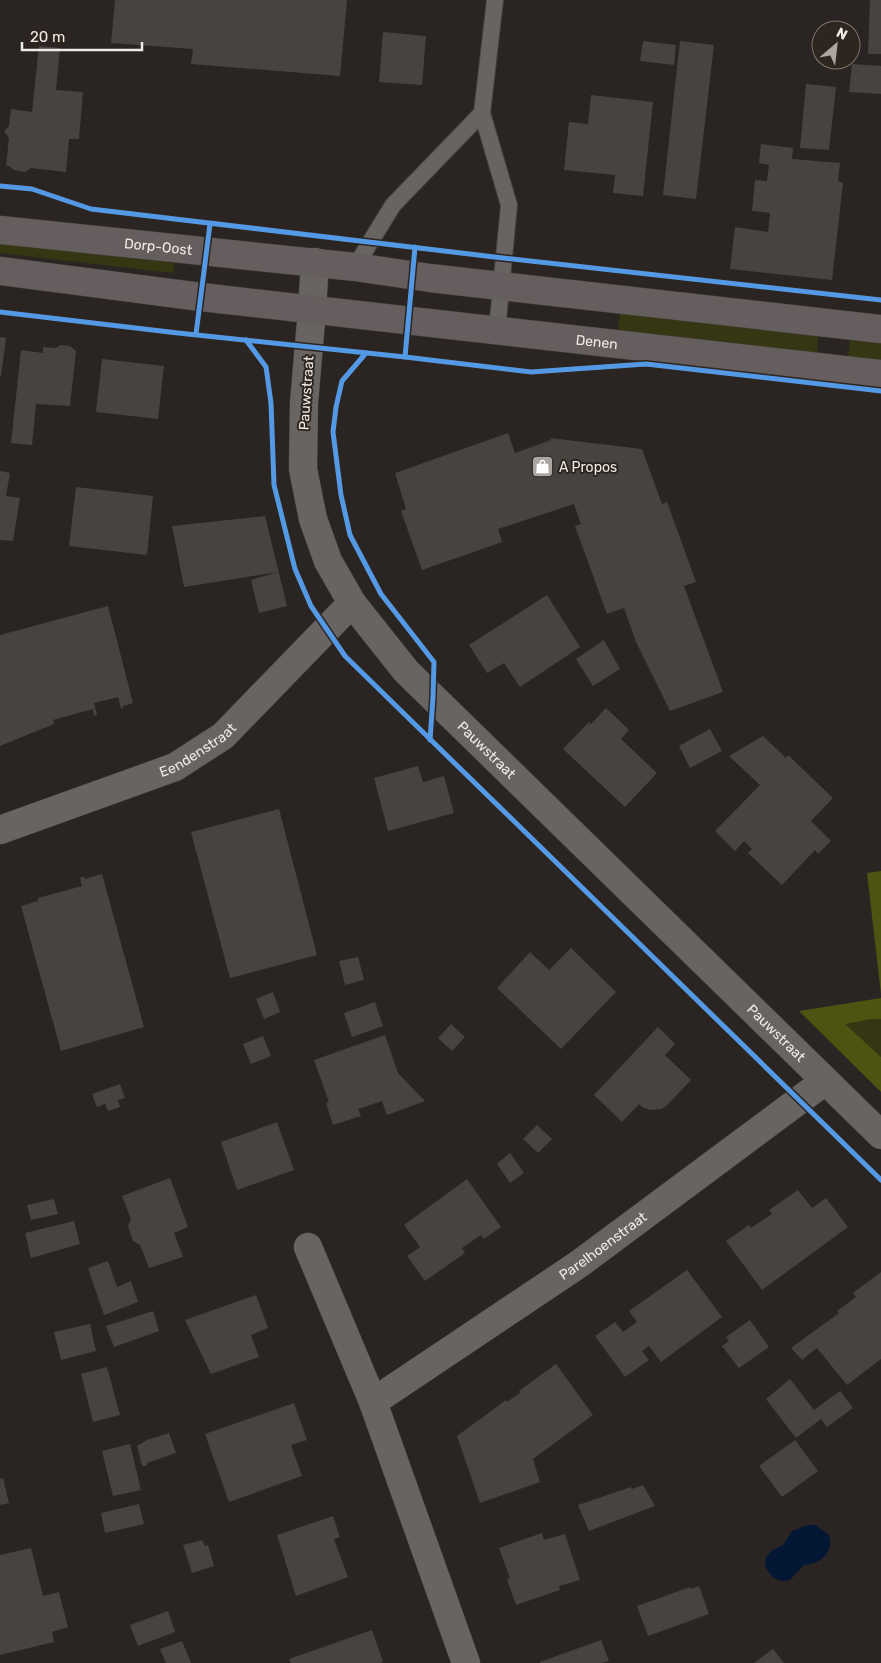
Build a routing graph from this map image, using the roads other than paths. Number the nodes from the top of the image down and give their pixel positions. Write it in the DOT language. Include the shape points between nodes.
graph roads {
  1 [pos="495,0"];
  2 [pos="482,113"];
  3 [pos="0,230"];
  4 [pos="315,262"];
  5 [pos="355,267"];
  6 [pos="0,271"];
  7 [pos="500,285"];
  8 [pos="312,310"];
  9 [pos="881,329"];
  10 [pos="496,330"];
  11 [pos="881,374"];
  12 [pos="352,603"];
  13 [pos="0,830"];
  14 [pos="825,1081"];
  15 [pos="881,1135"];
  16 [pos="308,1247"];
  17 [pos="373,1402"];
  18 [pos="466,1663"];
  1 -- 2 [label="lane"];
  2 -- 5 [label="lane" via="393,205"];
  2 -- 7 [label="lane" via="509,205"];
  3 -- 4 [label="main road, Dorp-Oost"];
  4 -- 5 [label="main road"];
  4 -- 8 [label="street, Pauwstraat"];
  5 -- 7 [label="main road"];
  6 -- 8 [label="main road"];
  7 -- 9 [label="main road"];
  7 -- 10 [label="lane"];
  8 -- 10 [label="main road, Denen"];
  8 -- 12 [label="street, Pauwstraat" via="304,404 303,469 313,519 328,561"];
  10 -- 11 [label="main road, Denen"];
  12 -- 13 [label="street, Eendenstraat" via="223,736 174,767"];
  12 -- 14 [label="street, Pauwstraat" via="406,671"];
  14 -- 15 [label="street, Pauwstraat"];
  14 -- 17 [label="street, Parelhoenstraat" via="579,1264"];
  16 -- 17 [label="street"];
  17 -- 18 [label="street"];
}
